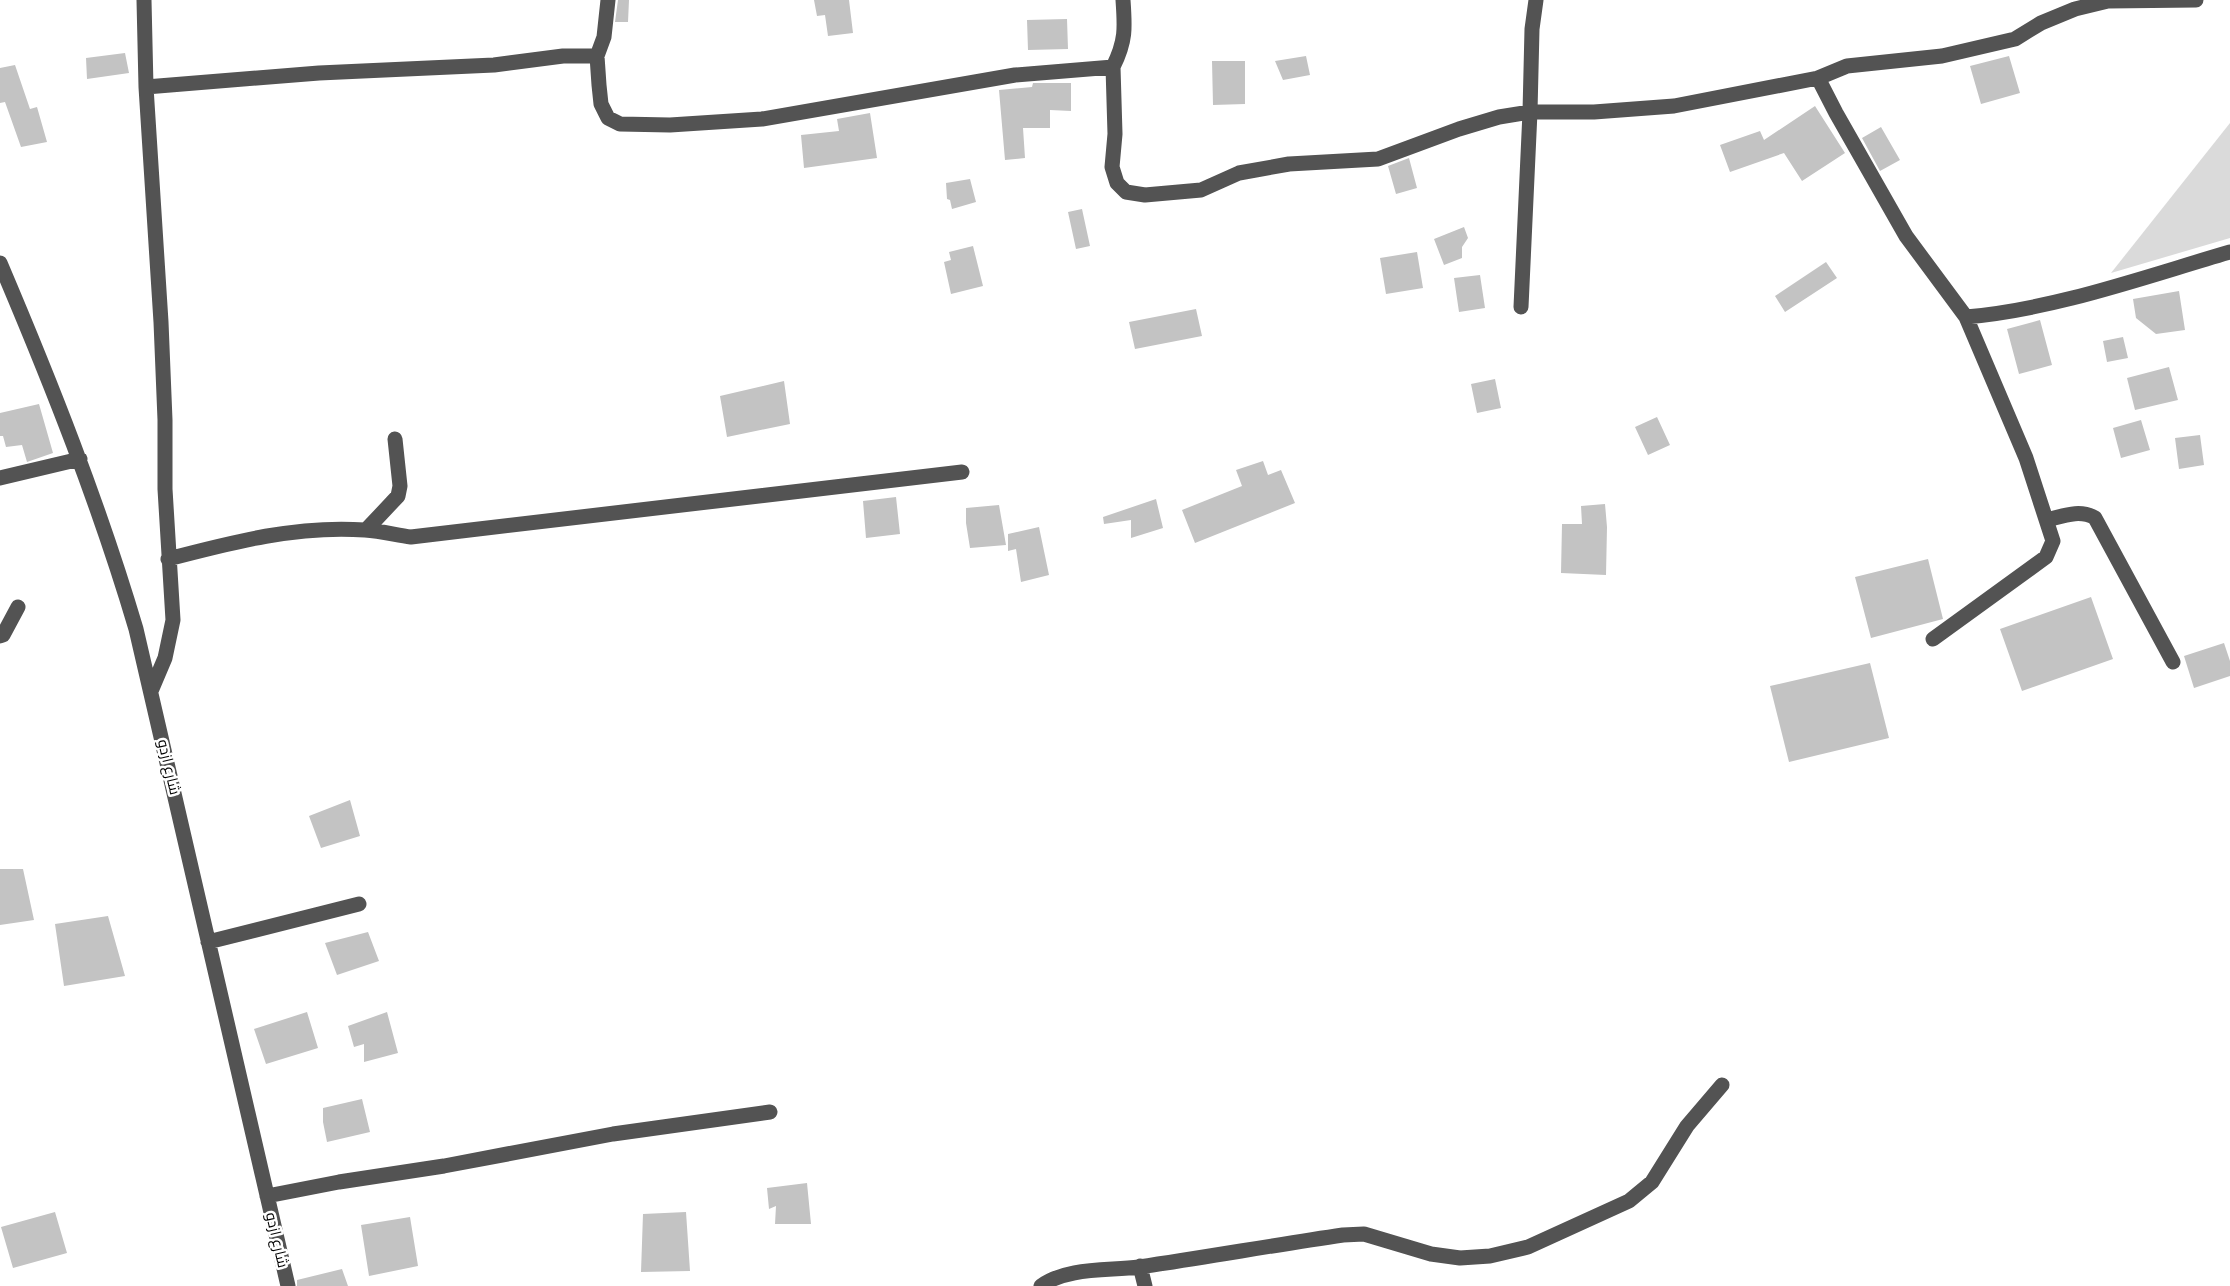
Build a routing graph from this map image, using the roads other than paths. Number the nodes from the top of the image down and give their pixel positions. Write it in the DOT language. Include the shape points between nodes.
graph roads {
  1 [pos="144,0"];
  2 [pos="608,0"];
  3 [pos="1123,0"];
  4 [pos="1536,0"];
  5 [pos="2196,0"];
  6 [pos="597,56"];
  7 [pos="1113,67"];
  8 [pos="1818,78"];
  9 [pos="146,87"];
  10 [pos="1530,112"];
  11 [pos="2230,252"];
  12 [pos="0,262"];
  13 [pos="4,282"];
  14 [pos="1521,307"];
  15 [pos="1966,317"];
  16 [pos="395,439"];
  17 [pos="80,459"];
  18 [pos="962,472"];
  19 [pos="0,478"];
  20 [pos="2047,520"];
  21 [pos="366,530"];
  22 [pos="168,559"];
  23 [pos="18,607"];
  24 [pos="0,636"];
  25 [pos="1933,639"];
  26 [pos="2173,662"];
  27 [pos="151,691"];
  28 [pos="358,904"];
  29 [pos="208,942"];
  30 [pos="1722,1085"];
  31 [pos="770,1112"];
  32 [pos="267,1196"];
  33 [pos="1140,1266"];
  34 [pos="288,1286"];
  35 [pos="1041,1286"];
  36 [pos="1144,1286"];
  1 -- 9 [label="street"];
  2 -- 6 [label="street" via="604,37"];
  3 -- 7 [label="street" via="1123,48"];
  4 -- 10 [label="street"];
  5 -- 8 [label="street" via="2108,1 2075,9 2015,39 1942,56 1847,66"];
  6 -- 7 [label="street" via="602,104 608,118 620,124 762,119 1015,75"];
  6 -- 9 [label="street"];
  7 -- 10 [label="street" via="1112,167 1117,183 1126,192 1145,195 1201,190 1239,173 1289,164 1378,159 1458,129"];
  8 -- 10 [label="street" via="1674,106"];
  8 -- 15 [label="street" via="1906,236"];
  9 -- 22 [label="street" via="161,322"];
  10 -- 14 [label="street"];
  11 -- 15 [label="street" via="2016,311"];
  12 -- 13 [label="street, شارع ازدو"];
  13 -- 17 [label="street, شارع ازدو"];
  15 -- 20 [label="street" via="2026,458"];
  16 -- 21 [label="street" via="398,496"];
  17 -- 19 [label="street"];
  17 -- 27 [label="street, شارع ازدو" via="122,580"];
  18 -- 21 [label="street" via="411,537"];
  20 -- 25 [label="street" via="2053,541 2046,557"];
  20 -- 26 [label="street" via="2079,513 2095,518"];
  21 -- 22 [label="street" via="257,536"];
  22 -- 27 [label="street" via="173,620 165,658"];
  23 -- 24 [label="street"];
  27 -- 29 [label="street, شارع ازدو"];
  28 -- 29 [label="street"];
  29 -- 32 [label="street, شارع ازدو"];
  30 -- 33 [label="street" via="1687,1125 1652,1182 1629,1201 1528,1247 1460,1258 1431,1254 1364,1234"];
  31 -- 32 [label="street" via="613,1134"];
  32 -- 34 [label="street, شارع ازدو"];
  33 -- 35 [label="street" via="1078,1273"];
  33 -- 36 [label="street"];
}
